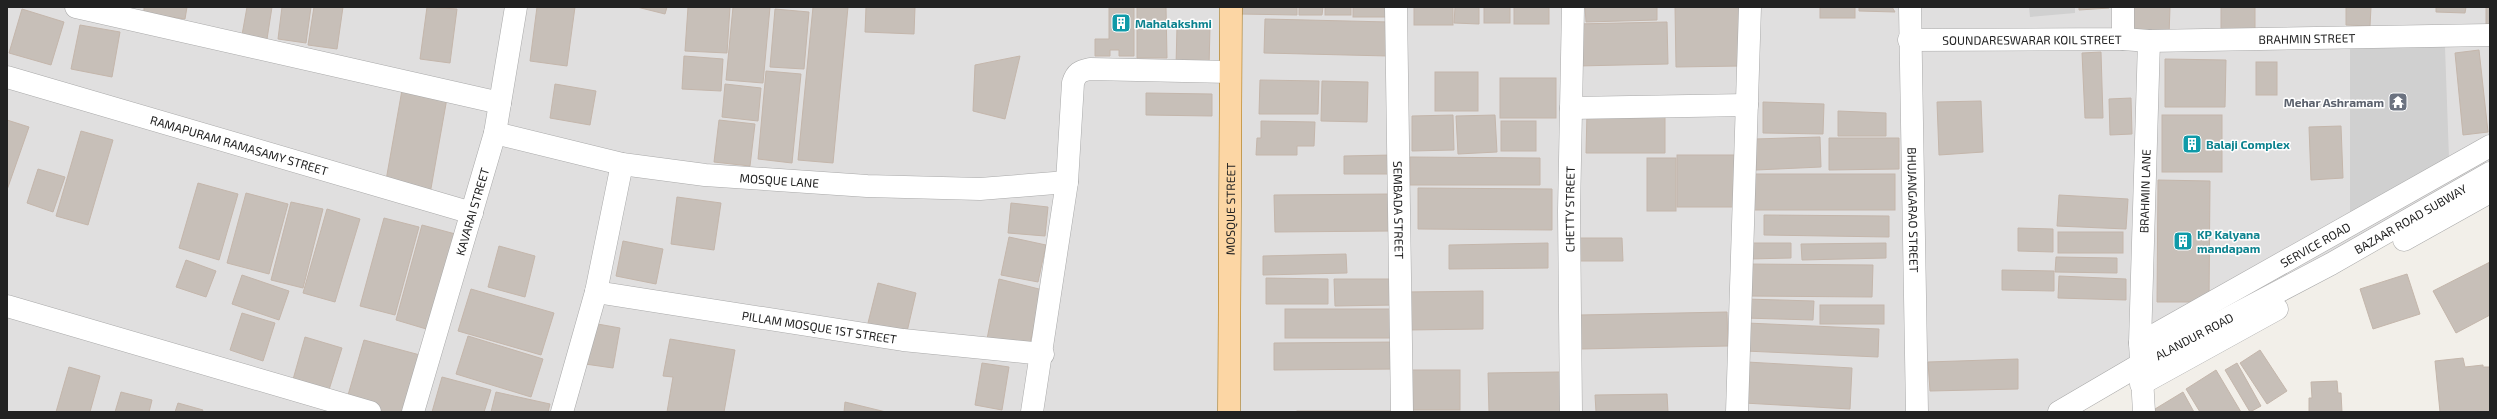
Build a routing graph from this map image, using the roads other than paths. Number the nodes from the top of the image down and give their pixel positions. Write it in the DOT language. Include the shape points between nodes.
graph roads {
  1 [pos="76,7"];
  2 [pos="516,7"];
  3 [pos="1231,7"];
  4 [pos="1396,7"];
  5 [pos="1573,7"];
  6 [pos="1750,7"];
  7 [pos="1910,7"];
  8 [pos="2123,7"];
  9 [pos="2490,35"];
  10 [pos="2124,39"];
  11 [pos="1909,40"];
  12 [pos="2149,41"];
  13 [pos="1230,72"];
  14 [pos="7,77"];
  15 [pos="500,103"];
  16 [pos="1747,105"];
  17 [pos="1571,108"];
  18 [pos="495,132"];
  19 [pos="2490,146"];
  20 [pos="622,164"];
  21 [pos="2490,173"];
  22 [pos="1067,182"];
  23 [pos="2490,192"];
  24 [pos="472,212"];
  25 [pos="2331,264"];
  26 [pos="596,292"];
  27 [pos="7,306"];
  28 [pos="2140,342"];
  29 [pos="1043,354"];
  30 [pos="2141,374"];
  31 [pos="370,412"];
  32 [pos="413,412"];
  33 [pos="562,412"];
  34 [pos="1032,412"];
  35 [pos="1229,412"];
  36 [pos="1402,412"];
  37 [pos="1571,412"];
  38 [pos="1737,412"];
  39 [pos="1917,412"];
  40 [pos="2059,412"];
  41 [pos="2144,412"];
  1 -- 15 [label="street"];
  2 -- 15 [label="street, KAVARAI STREET"];
  3 -- 13 [label="main road, MOSQUE STREET"];
  4 -- 36 [label="street, SEMBADA STREET"];
  5 -- 17 [label="street, CHETTY STREET"];
  6 -- 16 [label="street"];
  7 -- 11 [label="street, BHUJANGARAO STREET"];
  8 -- 10 [label="street, SOUNDARESWARAR KOIL STREET"];
  9 -- 12 [label="street, BRAHMIN STREET"];
  10 -- 11 [label="street, SOUNDARESWARAR KOIL STREET"];
  10 -- 12 [label="street, BRAHMIN STREET"];
  11 -- 39 [label="street, BHUJANGARAO STREET"];
  12 -- 28 [label="street, BRAHMIN LANE"];
  13 -- 22 [label="street" via="1081,70 1075,74 1072,83"];
  13 -- 35 [label="main road, MOSQUE STREET"];
  14 -- 24 [label="street, RAMAPURAM RAMASAMY STREET"];
  15 -- 18 [label="street, KAVARAI STREET"];
  16 -- 17 [label="street"];
  16 -- 38 [label="street"];
  17 -- 37 [label="street, CHETTY STREET"];
  18 -- 20 [label="street, MOSQUE LANE"];
  18 -- 24 [label="street, KAVARAI STREET"];
  19 -- 28 [label="street, SERVICE ROAD"];
  20 -- 22 [label="street, MOSQUE LANE" via="705,175 867,186 980,189"];
  20 -- 26 [label="street"];
  21 -- 25 [label="street, BAZAAR ROAD SUBWAY"];
  22 -- 29 [label="street"];
  23 -- 30 [label="street"];
  24 -- 32 [label="street, KAVARAI STREET"];
  25 -- 30 [label="street, ALANDUR ROAD"];
  26 -- 29 [label="street, PILLAM MOSQUE 1ST STREET" via="903,340"];
  26 -- 33 [label="street"];
  27 -- 31 [label="street"];
  28 -- 30 [label="street, BRAHMIN LANE"];
  29 -- 34 [label="street"];
  30 -- 40 [label="street, ALANDUR ROAD"];
  30 -- 41 [label="street, BRAHMIN LANE"];
}
